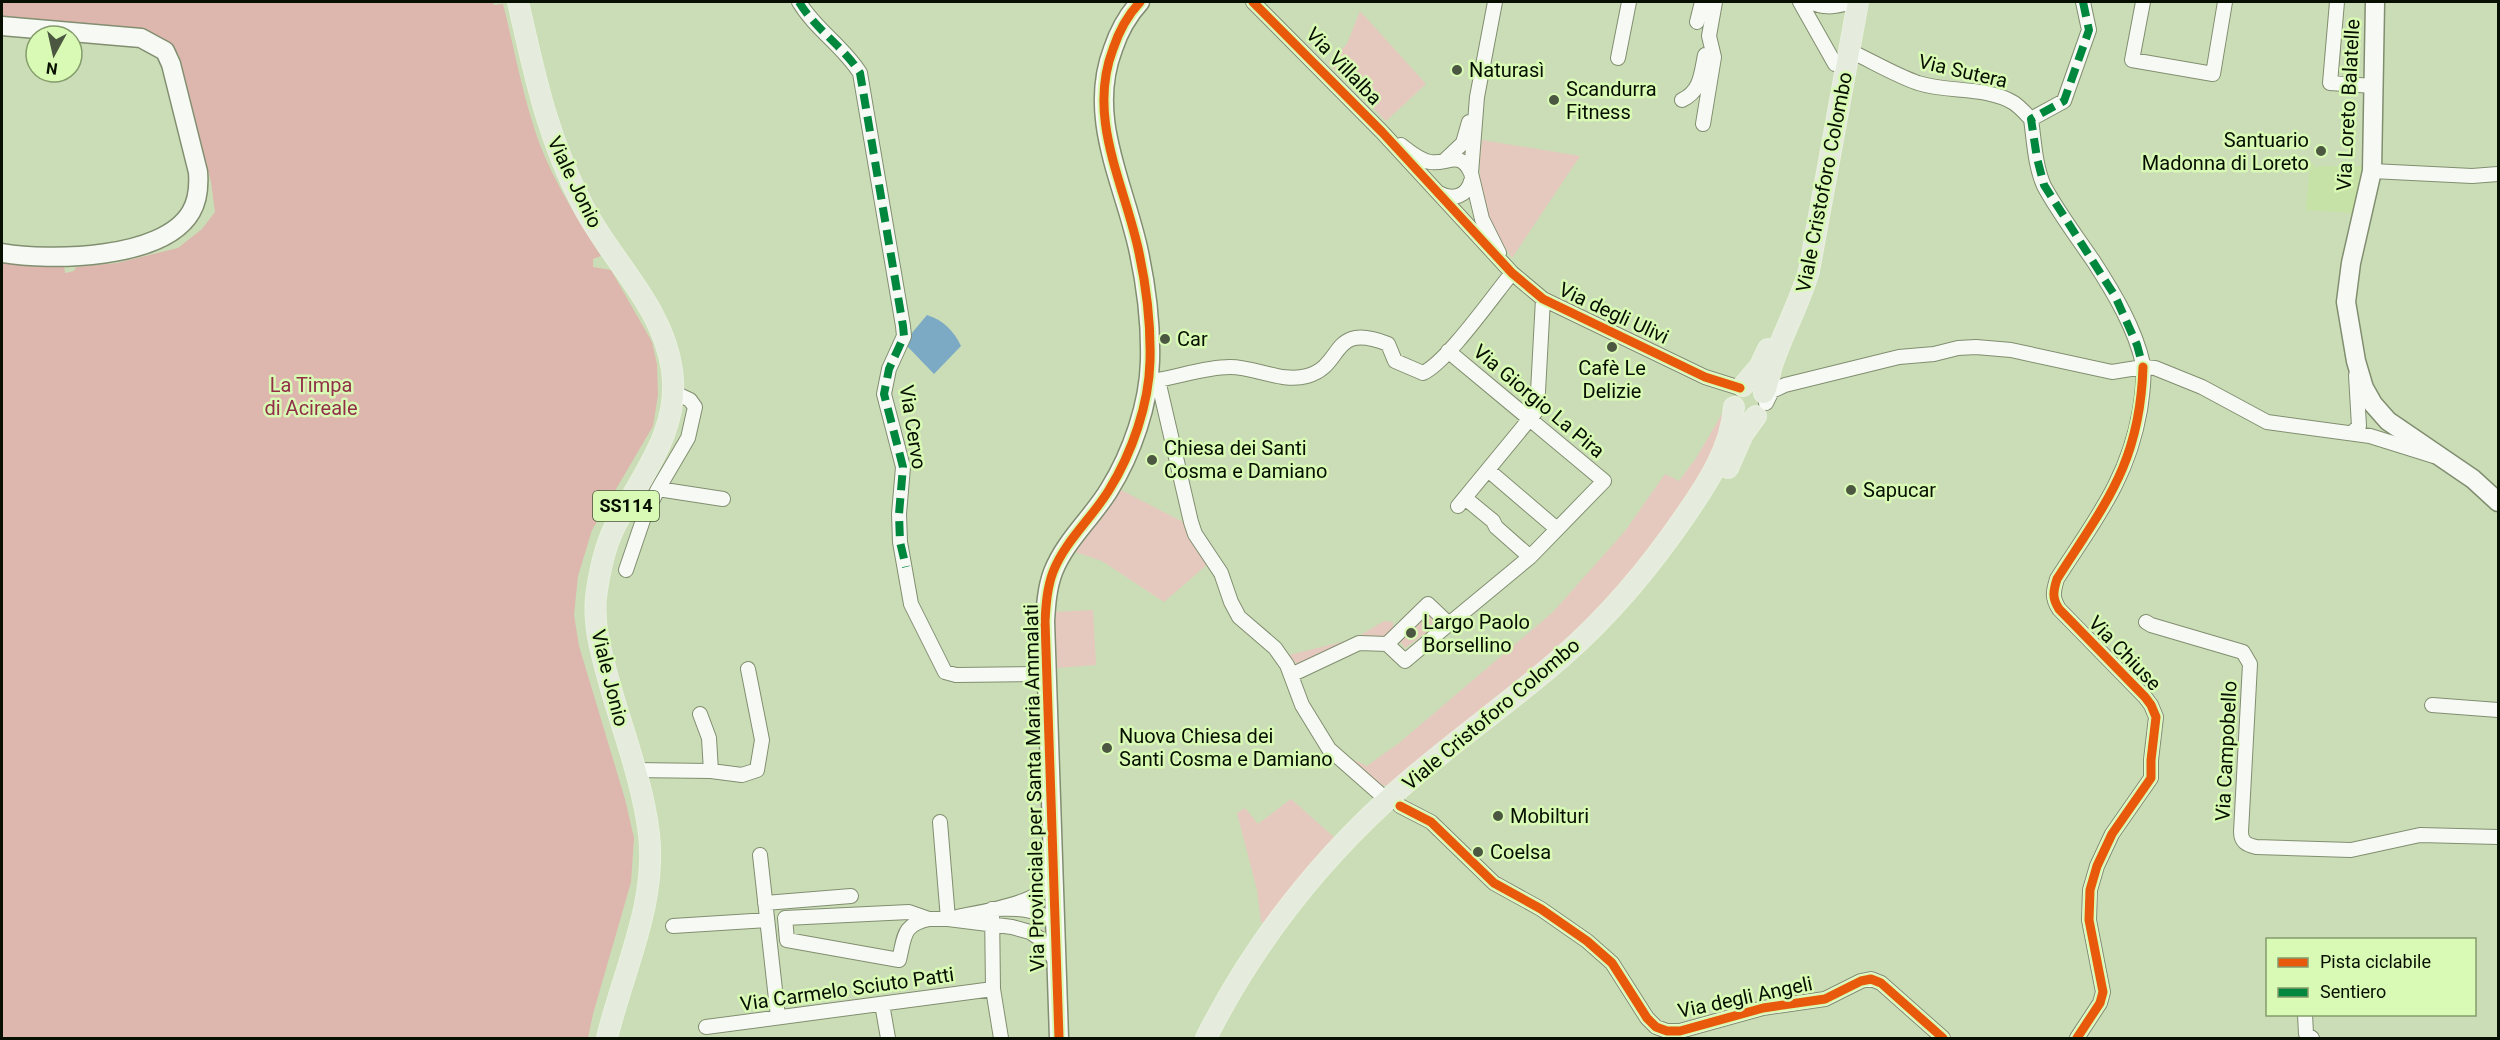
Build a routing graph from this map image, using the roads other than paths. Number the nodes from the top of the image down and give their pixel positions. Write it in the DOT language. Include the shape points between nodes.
graph roads {
  1 [pos="518,2"];
  2 [pos="799,2"];
  3 [pos="1140,2"];
  4 [pos="1253,2"];
  5 [pos="1495,2"];
  6 [pos="1629,2"];
  7 [pos="1702,2"];
  8 [pos="1715,2"];
  9 [pos="1800,2"];
  10 [pos="1811,2"];
  11 [pos="1849,2"];
  12 [pos="2084,2"];
  13 [pos="2143,2"];
  14 [pos="2225,2"];
  15 [pos="2337,2"];
  16 [pos="2375,2"];
  17 [pos="1697,22"];
  18 [pos="2,26"];
  19 [pos="1709,36"];
  20 [pos="1842,57"];
  21 [pos="1618,58"];
  22 [pos="2373,86"];
  23 [pos="1477,98"];
  24 [pos="1682,100"];
  25 [pos="2031,119"];
  26 [pos="1703,124"];
  27 [pos="1382,132"];
  28 [pos="1442,162"];
  29 [pos="2372,171"];
  30 [pos="2499,174"];
  31 [pos="1471,177"];
  32 [pos="1437,190"];
  33 [pos="2,253"];
  34 [pos="1508,268"];
  35 [pos="1543,299"];
  36 [pos="1448,351"];
  37 [pos="2356,361"];
  38 [pos="2143,367"];
  39 [pos="1153,379"];
  40 [pos="673,392"];
  41 [pos="1738,395"];
  42 [pos="1770,395"];
  43 [pos="1530,420"];
  44 [pos="2352,433"];
  45 [pos="2439,457"];
  46 [pos="1488,470"];
  47 [pos="658,489"];
  48 [pos="723,499"];
  49 [pos="2499,502"];
  50 [pos="1557,529"];
  51 [pos="1530,557"];
  52 [pos="626,570"];
  53 [pos="1452,622"];
  54 [pos="2146,622"];
  55 [pos="1387,644"];
  56 [pos="748,669"];
  57 [pos="1045,674"];
  58 [pos="1292,675"];
  59 [pos="2432,705"];
  60 [pos="2499,710"];
  61 [pos="700,714"];
  62 [pos="634,770"];
  63 [pos="711,771"];
  64 [pos="1393,803"];
  65 [pos="940,822"];
  66 [pos="2499,837"];
  67 [pos="760,855"];
  68 [pos="1053,861"];
  69 [pos="851,896"];
  70 [pos="765,903"];
  71 [pos="992,909"];
  72 [pos="929,919"];
  73 [pos="948,919"];
  74 [pos="767,920"];
  75 [pos="1054,922"];
  76 [pos="673,926"];
  77 [pos="993,926"];
  78 [pos="1012,927"];
  79 [pos="1056,960"];
  80 [pos="993,989"];
  81 [pos="882,1004"];
  82 [pos="2305,1016"];
  83 [pos="778,1017"];
  84 [pos="706,1027"];
  85 [pos="607,1038"];
  86 [pos="888,1038"];
  87 [pos="1002,1038"];
  88 [pos="1059,1038"];
  89 [pos="1206,1038"];
  90 [pos="1220,1038"];
  91 [pos="1944,1038"];
  92 [pos="2077,1038"];
  93 [pos="2312,1038"];
  1 -- 40 [label="main road, Viale Jonio / SS114" via="542,107 555,144 585,210 660,327 672,371"];
  2 -- 57 [label="street, Via Cervo" via="808,18 860,73 904,336 889,369 884,394 903,467 900,542 911,604 945,672"];
  3 -- 39 [label="street, Via Provinciale per Santa Maria Ammalati" via="1121,27 1110,57 1103,101 1109,147 1146,290"];
  4 -- 27 [label="street, Via Villalba"];
  5 -- 23 [label="street"];
  6 -- 21 [label="street"];
  7 -- 17 [label="street"];
  8 -- 19 [label="street"];
  9 -- 20 [label="street"];
  10 -- 11 [label="street" via="1831,7"];
  11 -- 20 [label="main road, Viale Cristoforo Colombo"];
  12 -- 25 [label="street" via="2089,30 2064,101"];
  13 -- 14 [label="street" via="2132,60 2213,74"];
  15 -- 22 [label="street" via="2330,83"];
  16 -- 22 [label="street, Via Loreto Balatelle"];
  18 -- 33 [label="street" via="141,39 165,51 199,184 191,212 156,240 99,255 55,258"];
  19 -- 24 [label="street" via="1700,84 1692,96"];
  19 -- 26 [label="street" via="1714,57"];
  20 -- 25 [label="street, Via Sutera" via="1917,82 2000,97"];
  20 -- 41 [label="main road, Viale Cristoforo Colombo" via="1787,305 1760,366"];
  20 -- 42 [label="main road, Viale Cristoforo Colombo" via="1819,224 1800,301 1772,366"];
  22 -- 29 [label="street, Via Loreto Balatelle"];
  23 -- 28 [label="street" via="1463,143"];
  23 -- 31 [label="street"];
  25 -- 38 [label="street, Via Chiuse" via="2044,184 2115,296"];
  27 -- 28 [label="street" via="1422,160"];
  27 -- 32 [label="street, Via degli Ulivi"];
  28 -- 31 [label="street" via="1458,160 1467,166"];
  28 -- 32 [label="street" via="1433,176"];
  29 -- 30 [label="street"];
  29 -- 37 [label="street, Via Loreto Balatelle" via="2347,285 2349,328"];
  31 -- 32 [label="street" via="1469,188 1460,196 1449,197"];
  31 -- 34 [label="street" via="1482,219"];
  32 -- 34 [label="street, Via degli Ulivi"];
  34 -- 35 [label="street, Via degli Ulivi"];
  34 -- 36 [label="street"];
  35 -- 41 [label="street, Via degli Ulivi"];
  35 -- 43 [label="street" via="1537,410"];
  36 -- 39 [label="street" via="1423,373 1395,361 1388,344 1357,336 1310,375 1277,376 1232,367"];
  36 -- 43 [label="street, Via Giorgio La Pira"];
  37 -- 44 [label="street" via="2359,426"];
  37 -- 45 [label="street, Via Loreto Balatelle" via="2373,404 2388,421"];
  38 -- 42 [label="street" via="2112,372 1976,346 1899,357"];
  38 -- 44 [label="street" via="2184,379 2267,422"];
  38 -- 92 [label="street, Via Chiuse" via="2135,437 2123,472 2053,591 2059,609 2145,697 2156,717 2151,778 2112,834 2090,890 2089,920 2103,992"];
  39 -- 57 [label="street, Via Provinciale per Santa Maria Ammalati" via="1123,465 1053,573 1046,603"];
  39 -- 58 [label="street, Via degli Angeli" via="1195,534 1221,573 1239,617 1275,648"];
  40 -- 47 [label="street" via="690,400 695,407 694,415 688,438"];
  40 -- 62 [label="main road, Viale Jonio / SS114" via="665,436 613,531 596,600 600,646"];
  41 -- 42 [label="main road" via="1756,386"];
  41 -- 42 [label="main road" via="1743,416"];
  41 -- 64 [label="main road, Viale Cristoforo Colombo" via="1732,426 1710,479 1673,534 1617,603 1562,657"];
  42 -- 64 [label="main road, Viale Cristoforo Colombo" via="1743,434 1736,455 1704,508 1653,580 1601,637"];
  43 -- 46 [label="street"];
  43 -- 50 [label="street, Via Giorgio La Pira" via="1604,481"];
  44 -- 45 [label="street"];
  45 -- 49 [label="street, Via Loreto Balatelle"];
  46 -- 50 [label="street"];
  46 -- 51 [label="street" via="1461,502 1493,521"];
  47 -- 48 [label="street"];
  47 -- 52 [label="street"];
  50 -- 51 [label="street"];
  51 -- 53 [label="street"];
  53 -- 55 [label="street" via="1405,661"];
  53 -- 55 [label="street" via="1428,604"];
  54 -- 66 [label="street, Via Campobello" via="2244,652 2248,658 2241,832 2244,843 2256,847 2351,850 2420,835"];
  55 -- 58 [label="street" via="1359,643"];
  56 -- 63 [label="street" via="762,740 757,770 742,775"];
  57 -- 68 [label="street, Via Provinciale per Santa Maria Ammalati"];
  58 -- 64 [label="street, Via degli Angeli" via="1302,705 1329,749"];
  59 -- 60 [label="street"];
  61 -- 63 [label="street" via="709,738"];
  62 -- 63 [label="street"];
  62 -- 85 [label="main road, Viale Jonio / SS114" via="649,838 648,888"];
  64 -- 89 [label="main road, Viale Cristoforo Colombo" via="1332,854 1289,906 1239,979"];
  64 -- 90 [label="main road, Viale Cristoforo Colombo" via="1297,915"];
  64 -- 91 [label="street, Via degli Angeli" via="1431,822 1494,883 1587,941 1612,963 1656,1027 1680,1031 1763,1008 1826,999 1871,979 1881,983"];
  65 -- 73 [label="street"];
  67 -- 70 [label="street"];
  68 -- 71 [label="street" via="1041,890 1034,896"];
  68 -- 75 [label="street, Via Provinciale per Santa Maria Ammalati"];
  69 -- 70 [label="street"];
  70 -- 74 [label="street"];
  71 -- 73 [label="street"];
  71 -- 75 [label="street" via="1020,908"];
  71 -- 77 [label="street"];
  72 -- 72 [label="street" via="907,927 899,960 787,940 785,918 909,912"];
  72 -- 73 [label="street"];
  73 -- 77 [label="street"];
  74 -- 76 [label="street"];
  74 -- 83 [label="street"];
  75 -- 78 [label="street"];
  75 -- 79 [label="street, Via Provinciale per Santa Maria Ammalati"];
  77 -- 78 [label="street"];
  77 -- 80 [label="street"];
  78 -- 79 [label="street" via="1040,938"];
  79 -- 88 [label="street, Via Provinciale per Santa Maria Ammalati"];
  80 -- 81 [label="street, Via Carmelo Sciuto Patti"];
  80 -- 87 [label="street"];
  81 -- 83 [label="street, Via Carmelo Sciuto Patti"];
  81 -- 86 [label="street"];
  82 -- 93 [label="street" via="2306,1034"];
  83 -- 84 [label="street, Via Carmelo Sciuto Patti"];
}
